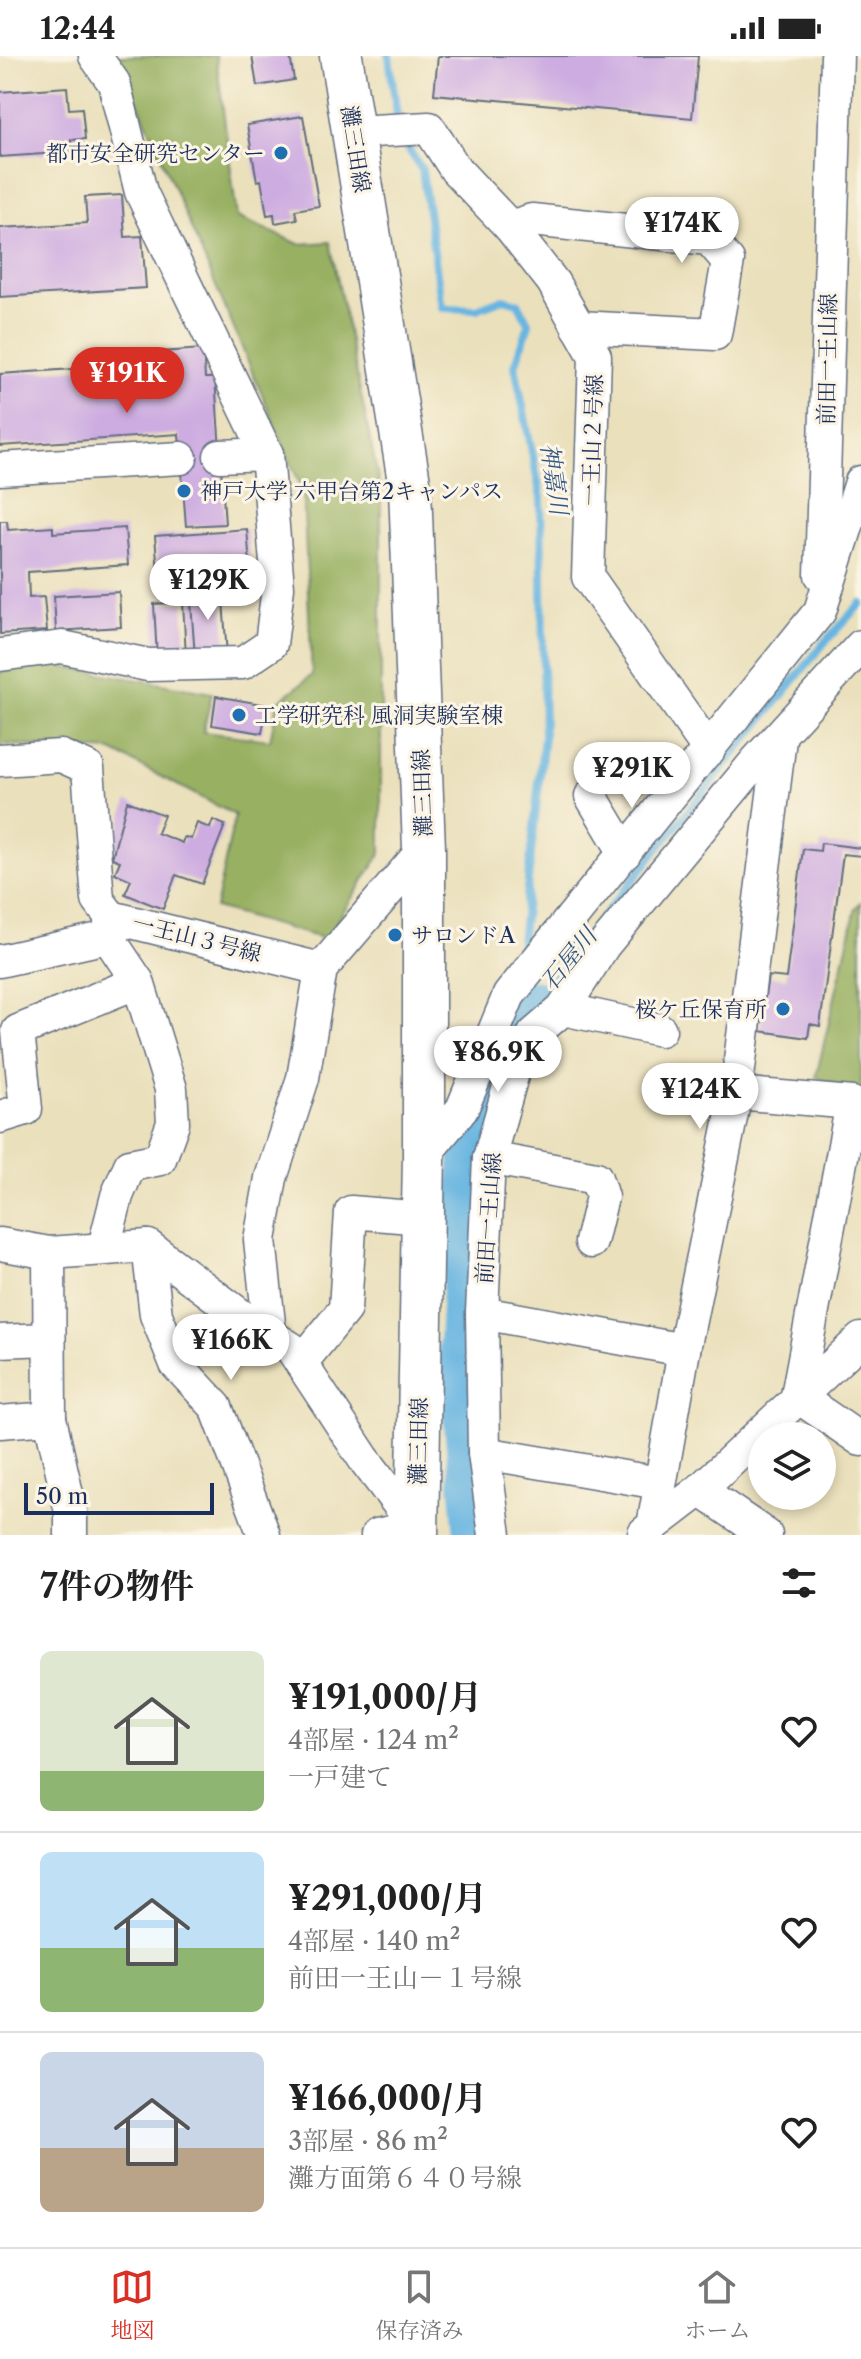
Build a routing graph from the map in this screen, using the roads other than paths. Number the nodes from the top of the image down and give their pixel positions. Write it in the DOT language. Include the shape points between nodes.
graph roads {
  1 [pos="95,56"];
  2 [pos="341,56"];
  3 [pos="837,56"];
  4 [pos="368,130"];
  5 [pos="510,227"];
  6 [pos="578,327"];
  7 [pos="267,454"];
  8 [pos="220,456"];
  9 [pos="181,458"];
  10 [pos="0,469"];
  11 [pos="861,482"];
  12 [pos="820,611"];
  13 [pos="861,645"];
  14 [pos="0,655"];
  15 [pos="780,739"];
  16 [pos="709,750"];
  17 [pos="0,760"];
  18 [pos="591,796"];
  19 [pos="424,849"];
  20 [pos="625,853"];
  21 [pos="109,927"];
  22 [pos="0,961"];
  23 [pos="321,969"];
  24 [pos="138,982"];
  25 [pos="563,1009"];
  26 [pos="660,1030"];
  27 [pos="736,1093"];
  28 [pos="0,1117"];
  29 [pos="424,1155"];
  30 [pos="489,1158"];
  31 [pos="423,1218"];
  32 [pos="591,1242"];
  33 [pos="0,1244"];
  34 [pos="148,1246"];
  35 [pos="104,1247"];
  36 [pos="49,1253"];
  37 [pos="482,1313"];
  38 [pos="270,1333"];
  39 [pos="48,1339"];
  40 [pos="861,1339"];
  41 [pos="0,1341"];
  42 [pos="684,1350"];
  43 [pos="301,1363"];
  44 [pos="797,1396"];
  45 [pos="50,1418"];
  46 [pos="0,1422"];
  47 [pos="861,1440"];
  48 [pos="484,1453"];
  49 [pos="659,1483"];
  50 [pos="700,1490"];
  51 [pos="656,1528"];
  52 [pos="403,1532"];
  53 [pos="71,1535"];
  54 [pos="264,1535"];
  55 [pos="495,1535"];
  56 [pos="766,1535"];
  1 -- 7 [label="street" via="114,83 141,192"];
  2 -- 4 [label="main road, 灘三田線"];
  3 -- 12 [label="street, 前田一王山線"];
  4 -- 5 [label="street, 一王山２号線" via="429,128 456,170"];
  4 -- 19 [label="main road, 灘三田線" via="410,488"];
  5 -- 6 [label="street, 一王山２号線" via="553,282"];
  5 -- 6 [label="street" via="532,220 709,239 728,261 715,334"];
  6 -- 16 [label="street, 一王山２号線" via="595,356 588,577"];
  7 -- 8 [label="street"];
  7 -- 14 [label="street" via="278,587 271,644 243,663 148,665 62,647"];
  9 -- 10 [label="street"];
  11 -- 12 [label="street"];
  12 -- 13 [label="street, 前田一王山線"];
  12 -- 16 [label="street"];
  13 -- 15 [label="street, 前田一王山線"];
  15 -- 25 [label="street, 前田一王山線" via="604,945"];
  15 -- 27 [label="street"];
  16 -- 20 [label="street"];
  17 -- 21 [label="street" via="61,756 88,768 98,900"];
  18 -- 20 [label="street"];
  19 -- 23 [label="street"];
  19 -- 29 [label="main road, 灘三田線"];
  20 -- 29 [label="street" via="509,995 462,1109"];
  21 -- 22 [label="street"];
  21 -- 23 [label="street, 一王山３号線"];
  21 -- 24 [label="street, 一王山３号線"];
  23 -- 38 [label="street" via="303,1078 271,1178 260,1240"];
  24 -- 28 [label="street" via="18,1031 26,1109"];
  24 -- 35 [label="street, 一王山３号線" via="171,1089 173,1123 160,1159 130,1165"];
  25 -- 26 [label="street"];
  25 -- 30 [label="street, 前田一王山線" via="534,1034 514,1069"];
  27 -- 42 [label="street"];
  27 -- 44 [label="street" via="852,1103"];
  29 -- 31 [label="main road, 灘三田線"];
  30 -- 32 [label="street" via="596,1178 602,1197"];
  30 -- 37 [label="street, 前田一王山線"];
  31 -- 43 [label="street" via="351,1212 345,1309"];
  31 -- 52 [label="main road, 灘三田線"];
  33 -- 36 [label="street"];
  34 -- 35 [label="street"];
  34 -- 38 [label="street"];
  34 -- 54 [label="street" via="156,1315 176,1364 216,1407"];
  35 -- 36 [label="street"];
  36 -- 39 [label="street"];
  37 -- 42 [label="street"];
  37 -- 48 [label="street, 前田一王山線"];
  38 -- 43 [label="street"];
  39 -- 41 [label="street"];
  39 -- 45 [label="street"];
  40 -- 44 [label="street"];
  42 -- 49 [label="street"];
  43 -- 52 [label="street" via="364,1459"];
  44 -- 47 [label="street"];
  44 -- 50 [label="street"];
  45 -- 46 [label="street"];
  45 -- 53 [label="street" via="71,1512"];
  48 -- 49 [label="street"];
  48 -- 55 [label="street, 前田一王山線"];
  49 -- 51 [label="street"];
  50 -- 51 [label="street"];
  50 -- 56 [label="street"];
}
